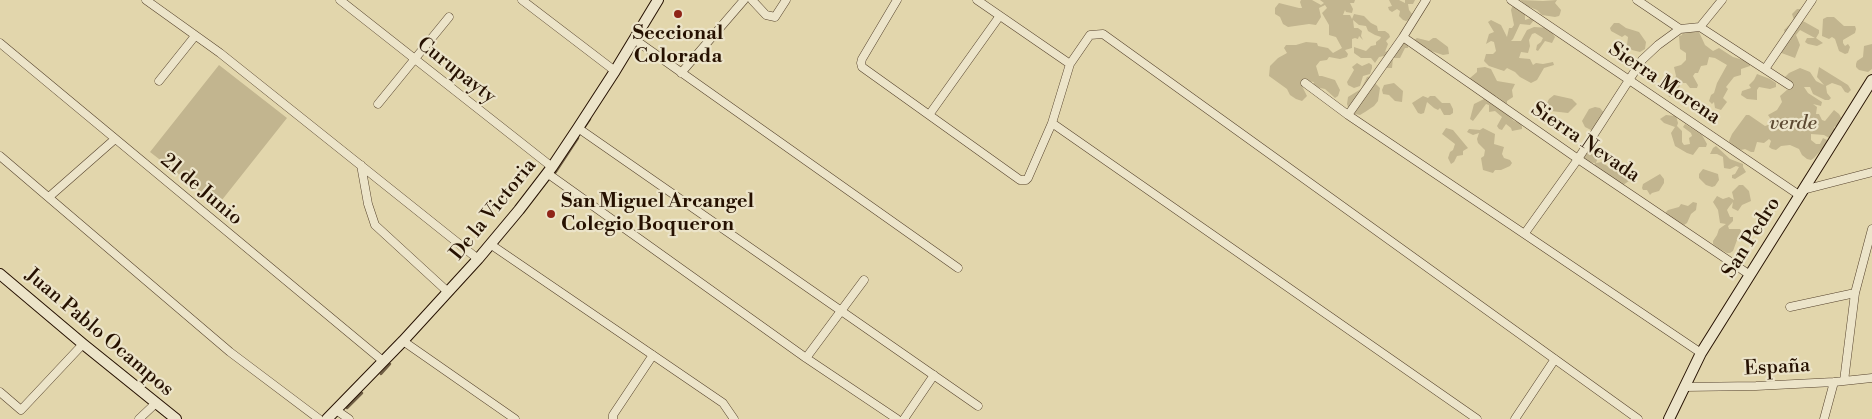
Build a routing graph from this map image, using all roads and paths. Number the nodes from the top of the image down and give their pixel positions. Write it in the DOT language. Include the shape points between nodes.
graph roads {
  1 [pos="146,0"];
  2 [pos="522,0"];
  3 [pos="658,0"];
  4 [pos="744,0"];
  5 [pos="752,0"];
  6 [pos="786,0"];
  7 [pos="897,0"];
  8 [pos="976,0"];
  9 [pos="1426,0"];
  10 [pos="1511,0"];
  11 [pos="1637,0"];
  12 [pos="1722,0"];
  13 [pos="1812,0"];
  14 [pos="342,1"];
  15 [pos="449,17"];
  16 [pos="999,17"];
  17 [pos="1700,27"];
  18 [pos="1680,29"];
  19 [pos="195,36"];
  20 [pos="1402,37"];
  21 [pos="634,39"];
  22 [pos="0,43"];
  23 [pos="415,60"];
  24 [pos="1070,64"];
  25 [pos="1765,69"];
  26 [pos="615,71"];
  27 [pos="681,73"];
  28 [pos="1629,80"];
  29 [pos="1872,80"];
  30 [pos="159,81"];
  31 [pos="1305,83"];
  32 [pos="1790,85"];
  33 [pos="378,104"];
  34 [pos="929,115"];
  35 [pos="1348,115"];
  36 [pos="1052,123"];
  37 [pos="578,128"];
  38 [pos="115,139"];
  39 [pos="0,156"];
  40 [pos="1578,158"];
  41 [pos="361,165"];
  42 [pos="549,170"];
  43 [pos="1872,172"];
  44 [pos="1801,192"];
  45 [pos="49,197"];
  46 [pos="1872,229"];
  47 [pos="1526,233"];
  48 [pos="490,244"];
  49 [pos="478,259"];
  50 [pos="958,268"];
  51 [pos="0,274"];
  52 [pos="1750,275"];
  53 [pos="864,280"];
  54 [pos="448,292"];
  55 [pos="1855,293"];
  56 [pos="1790,307"];
  57 [pos="840,311"];
  58 [pos="402,341"];
  59 [pos="83,344"];
  60 [pos="1701,353"];
  61 [pos="653,356"];
  62 [pos="806,358"];
  63 [pos="1555,360"];
  64 [pos="383,361"];
  65 [pos="934,375"];
  66 [pos="1872,378"];
  67 [pos="1844,381"];
  68 [pos="1834,382"];
  69 [pos="1684,387"];
  70 [pos="0,392"];
  71 [pos="156,403"];
  72 [pos="978,406"];
  73 [pos="336,410"];
  74 [pos="139,419"];
  75 [pos="176,419"];
  76 [pos="319,419"];
  77 [pos="326,419"];
  78 [pos="349,419"];
  79 [pos="515,419"];
  80 [pos="613,419"];
  81 [pos="734,419"];
  82 [pos="897,419"];
  83 [pos="904,419"];
  84 [pos="1477,419"];
  85 [pos="1515,419"];
  86 [pos="1638,419"];
  87 [pos="1669,419"];
  88 [pos="1824,419"];
  1 -- 19 [label="street"];
  2 -- 26 [label="street"];
  3 -- 21 [label="main road, De la Victoria"];
  4 -- 27 [label="street"];
  5 -- 6 [label="street" via="766,15 774,17"];
  7 -- 34 [label="street" via="862,59 862,67"];
  8 -- 16 [label="street"];
  9 -- 20 [label="street"];
  10 -- 28 [label="street, Sierra Morena"];
  11 -- 18 [label="street"];
  12 -- 17 [label="street"];
  13 -- 25 [label="street"];
  14 -- 23 [label="street, Curupayty"];
  15 -- 23 [label="street"];
  16 -- 24 [label="street"];
  16 -- 34 [label="street"];
  17 -- 18 [label="street"];
  17 -- 25 [label="street"];
  18 -- 28 [label="street" via="1642,60"];
  19 -- 30 [label="street"];
  19 -- 41 [label="street"];
  20 -- 35 [label="street"];
  20 -- 40 [label="street, Sierra Nevada"];
  21 -- 26 [label="main road, De la Victoria"];
  21 -- 27 [label="street"];
  22 -- 38 [label="street, 21 de Junio"];
  23 -- 33 [label="street"];
  23 -- 42 [label="street, Curupayty"];
  24 -- 36 [label="street"];
  24 -- 63 [label="street" via="1090,35 1103,34"];
  25 -- 32 [label="street"];
  26 -- 37 [label="main road, De la Victoria"];
  27 -- 50 [label="street"];
  28 -- 40 [label="street"];
  28 -- 44 [label="street, Sierra Morena"];
  29 -- 44 [label="main road, San Pedro"];
  31 -- 35 [label="street"];
  34 -- 36 [label="street" via="1020,180 1028,178"];
  35 -- 47 [label="street"];
  36 -- 84 [label="street"];
  37 -- 42 [label="main road, De la Victoria"];
  37 -- 57 [label="street"];
  38 -- 45 [label="street"];
  38 -- 64 [label="street, 21 de Junio"];
  39 -- 45 [label="street"];
  40 -- 47 [label="street"];
  40 -- 52 [label="street, Sierra Nevada"];
  41 -- 49 [label="street"];
  41 -- 54 [label="street" via="375,225"];
  42 -- 48 [label="main road, De la Victoria"];
  42 -- 62 [label="street, Curupayty"];
  43 -- 44 [label="street"];
  44 -- 52 [label="main road, San Pedro"];
  45 -- 76 [label="street" via="230,352"];
  46 -- 55 [label="street"];
  47 -- 60 [label="street"];
  48 -- 49 [label="main road, De la Victoria"];
  48 -- 61 [label="street"];
  49 -- 54 [label="main road, De la Victoria"];
  51 -- 59 [label="main road, Juan Pablo Ocampos"];
  52 -- 60 [label="main road, San Pedro"];
  53 -- 57 [label="street"];
  54 -- 58 [label="main road, De la Victoria"];
  55 -- 56 [label="street"];
  55 -- 67 [label="street"];
  57 -- 62 [label="street"];
  57 -- 65 [label="street"];
  58 -- 64 [label="main road, De la Victoria"];
  58 -- 79 [label="street"];
  59 -- 70 [label="street" via="21,410"];
  59 -- 71 [label="main road, Juan Pablo Ocampos"];
  60 -- 69 [label="main road, San Pedro"];
  61 -- 80 [label="street"];
  61 -- 81 [label="street" via="723,403"];
  62 -- 82 [label="street, Curupayty"];
  63 -- 85 [label="street"];
  63 -- 86 [label="street"];
  64 -- 73 [label="main road, De la Victoria"];
  65 -- 72 [label="street"];
  65 -- 83 [label="street"];
  66 -- 67 [label="street, España"];
  67 -- 68 [label="street, España"];
  68 -- 69 [label="street, España"];
  68 -- 88 [label="street"];
  69 -- 87 [label="main road, San Pedro"];
  71 -- 74 [label="street"];
  71 -- 75 [label="main road, Juan Pablo Ocampos"];
  73 -- 77 [label="main road, De la Victoria"];
  73 -- 78 [label="street"];
}
